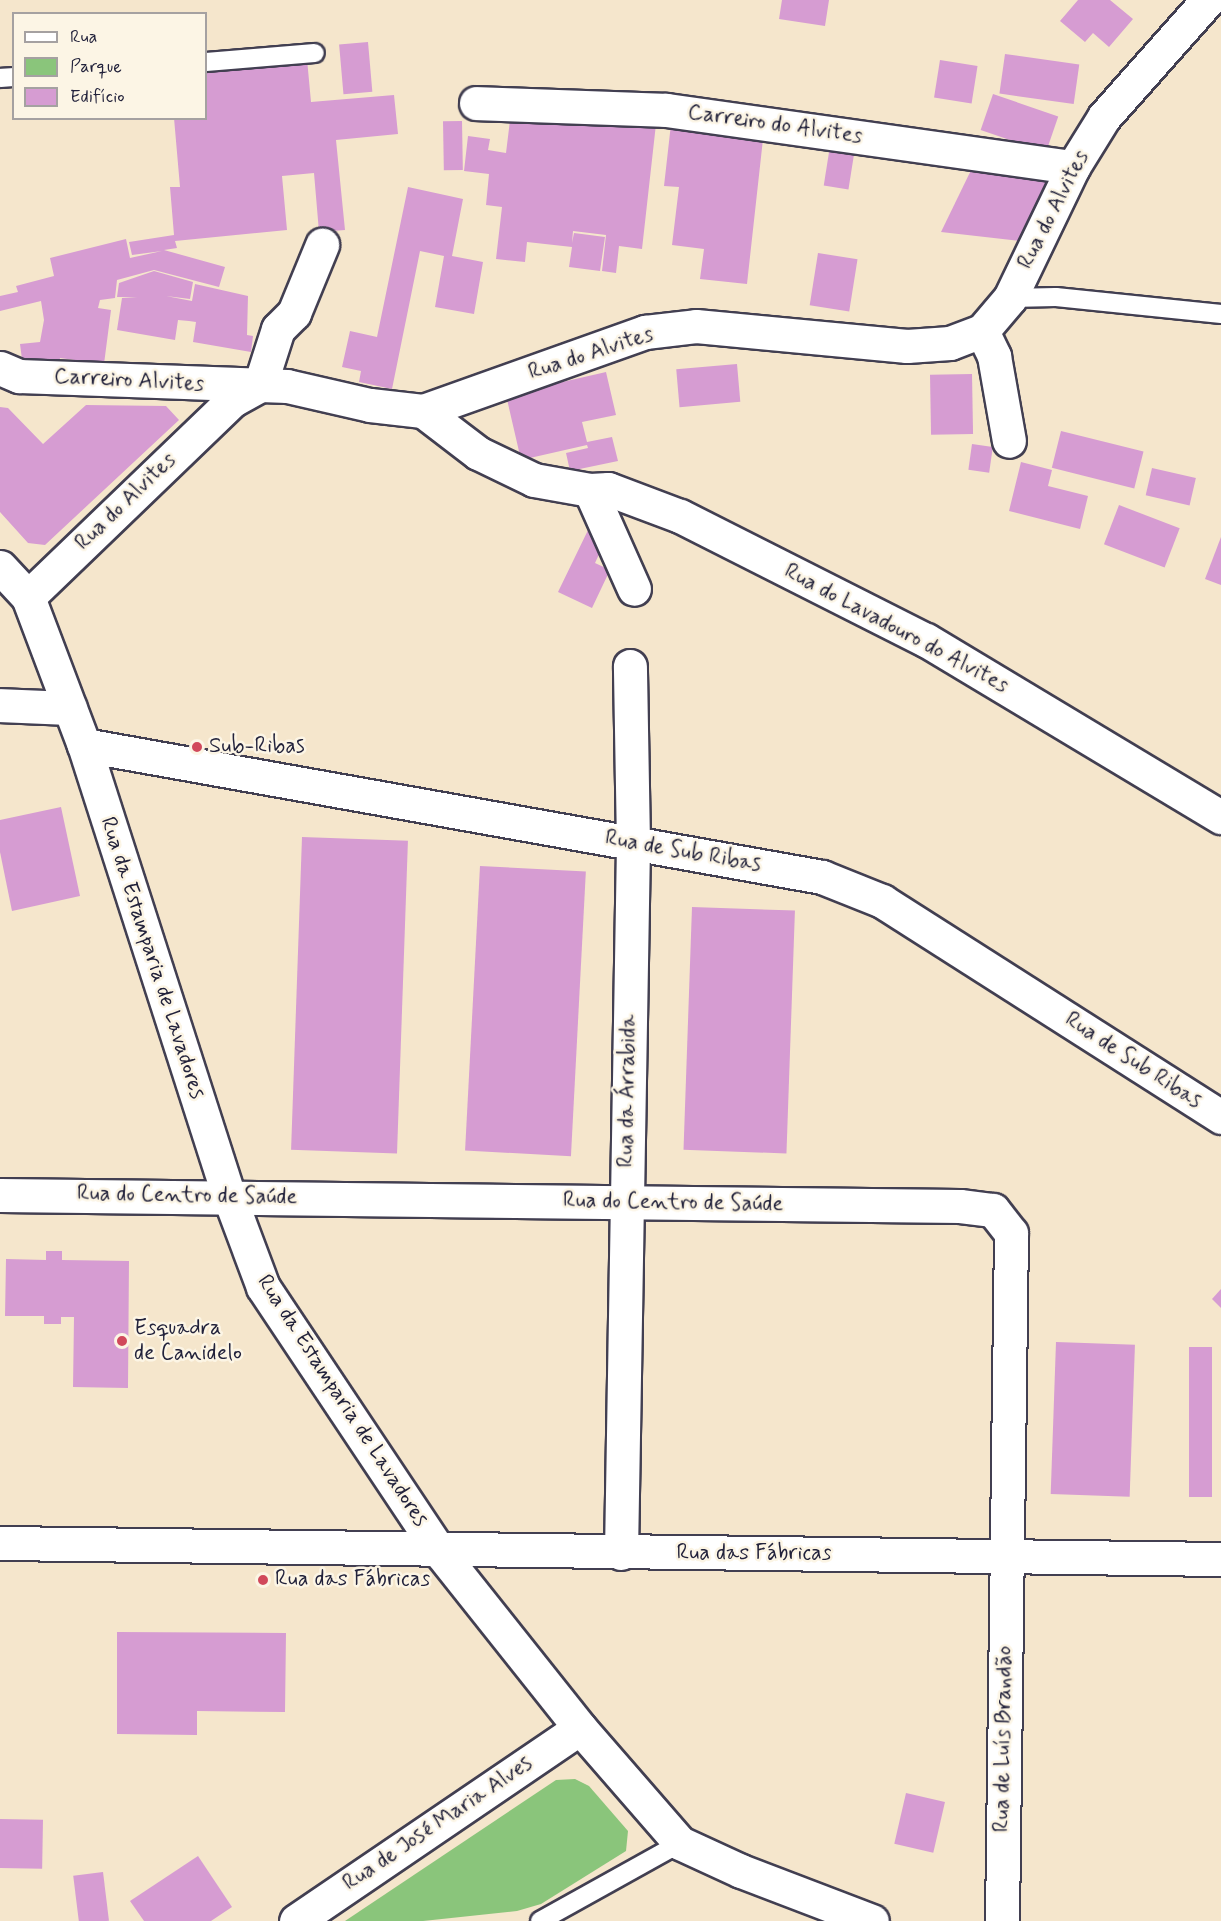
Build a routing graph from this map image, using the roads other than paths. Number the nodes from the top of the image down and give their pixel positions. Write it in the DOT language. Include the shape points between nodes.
graph roads {
  1 [pos="1208,0"];
  2 [pos="315,53"];
  3 [pos="207,62"];
  4 [pos="476,103"];
  5 [pos="1073,167"];
  6 [pos="322,245"];
  7 [pos="1010,298"];
  8 [pos="1221,314"];
  9 [pos="982,331"];
  10 [pos="0,368"];
  11 [pos="260,385"];
  12 [pos="423,411"];
  13 [pos="1009,441"];
  14 [pos="590,490"];
  15 [pos="0,567"];
  16 [pos="634,588"];
  17 [pos="28,597"];
  18 [pos="630,666"];
  19 [pos="0,705"];
  20 [pos="70,708"];
  21 [pos="84,745"];
  22 [pos="1221,817"];
  23 [pos="633,843"];
  24 [pos="1221,1117"];
  25 [pos="0,1195"];
  26 [pos="229,1196"];
  27 [pos="626,1202"];
  28 [pos="0,1543"];
  29 [pos="440,1551"];
  30 [pos="621,1553"];
  31 [pos="1006,1556"];
  32 [pos="1221,1559"];
  33 [pos="580,1728"];
  34 [pos="680,1843"];
  35 [pos="296,1921"];
  36 [pos="540,1921"];
  37 [pos="872,1921"];
  38 [pos="1002,1921"];
  1 -- 5 [label="street, Rua do Alvites" via="1104,117"];
  2 -- 3 [label="lane"];
  4 -- 5 [label="street, Carreiro do Alvites" via="666,110"];
  5 -- 7 [label="street, Rua do Alvites"];
  6 -- 11 [label="street" via="294,313 278,329"];
  7 -- 8 [label="lane" via="1056,297"];
  7 -- 9 [label="street, Rua do Alvites"];
  9 -- 12 [label="street, Rua do Alvites" via="950,344 906,346 696,326 645,332"];
  9 -- 13 [label="street" via="994,356"];
  10 -- 11 [label="street, Carreiro Alvites" via="19,376"];
  11 -- 12 [label="street, Rua do Alvites" via="287,386 370,405"];
  11 -- 17 [label="street, Rua do Alvites" via="233,400"];
  12 -- 14 [label="street, Rua do Lavadouro do Alvites" via="478,453 534,480"];
  14 -- 16 [label="street"];
  14 -- 22 [label="street, Rua do Lavadouro do Alvites" via="608,489 680,516 926,640"];
  15 -- 17 [label="street, Rua da Estamparia de Lavadores"];
  17 -- 20 [label="street, Rua da Estamparia de Lavadores"];
  18 -- 23 [label="street, Rua da Árrabida"];
  19 -- 20 [label="street"];
  20 -- 21 [label="street, Rua da Estamparia de Lavadores"];
  21 -- 23 [label="street, Rua de Sub Ribas"];
  21 -- 26 [label="street, Rua da Estamparia de Lavadores"];
  23 -- 24 [label="street, Rua de Sub Ribas" via="822,877 882,901"];
  23 -- 27 [label="street, Rua da Árrabida"];
  25 -- 26 [label="street, Rua do Centro de Saúde"];
  26 -- 27 [label="street, Rua do Centro de Saúde"];
  26 -- 29 [label="street, Rua da Estamparia de Lavadores" via="263,1287"];
  27 -- 30 [label="street, Rua da Árrabida"];
  27 -- 31 [label="street, Rua do Centro de Saúde" via="960,1206 993,1210 1011,1233"];
  28 -- 29 [label="street, Rua das Fábricas"];
  29 -- 30 [label="street, Rua das Fábricas"];
  29 -- 33 [label="street, Rua da Estamparia de Lavadores"];
  30 -- 31 [label="street, Rua das Fábricas"];
  31 -- 32 [label="street, Rua das Fábricas"];
  31 -- 38 [label="street, Rua de Luís Brandão"];
  33 -- 34 [label="street, Rua da Estamparia de Lavadores"];
  33 -- 35 [label="street, Rua de José Maria Alves"];
  34 -- 36 [label="lane"];
  34 -- 37 [label="street, Rua da Estamparia de Lavadores"];
}
